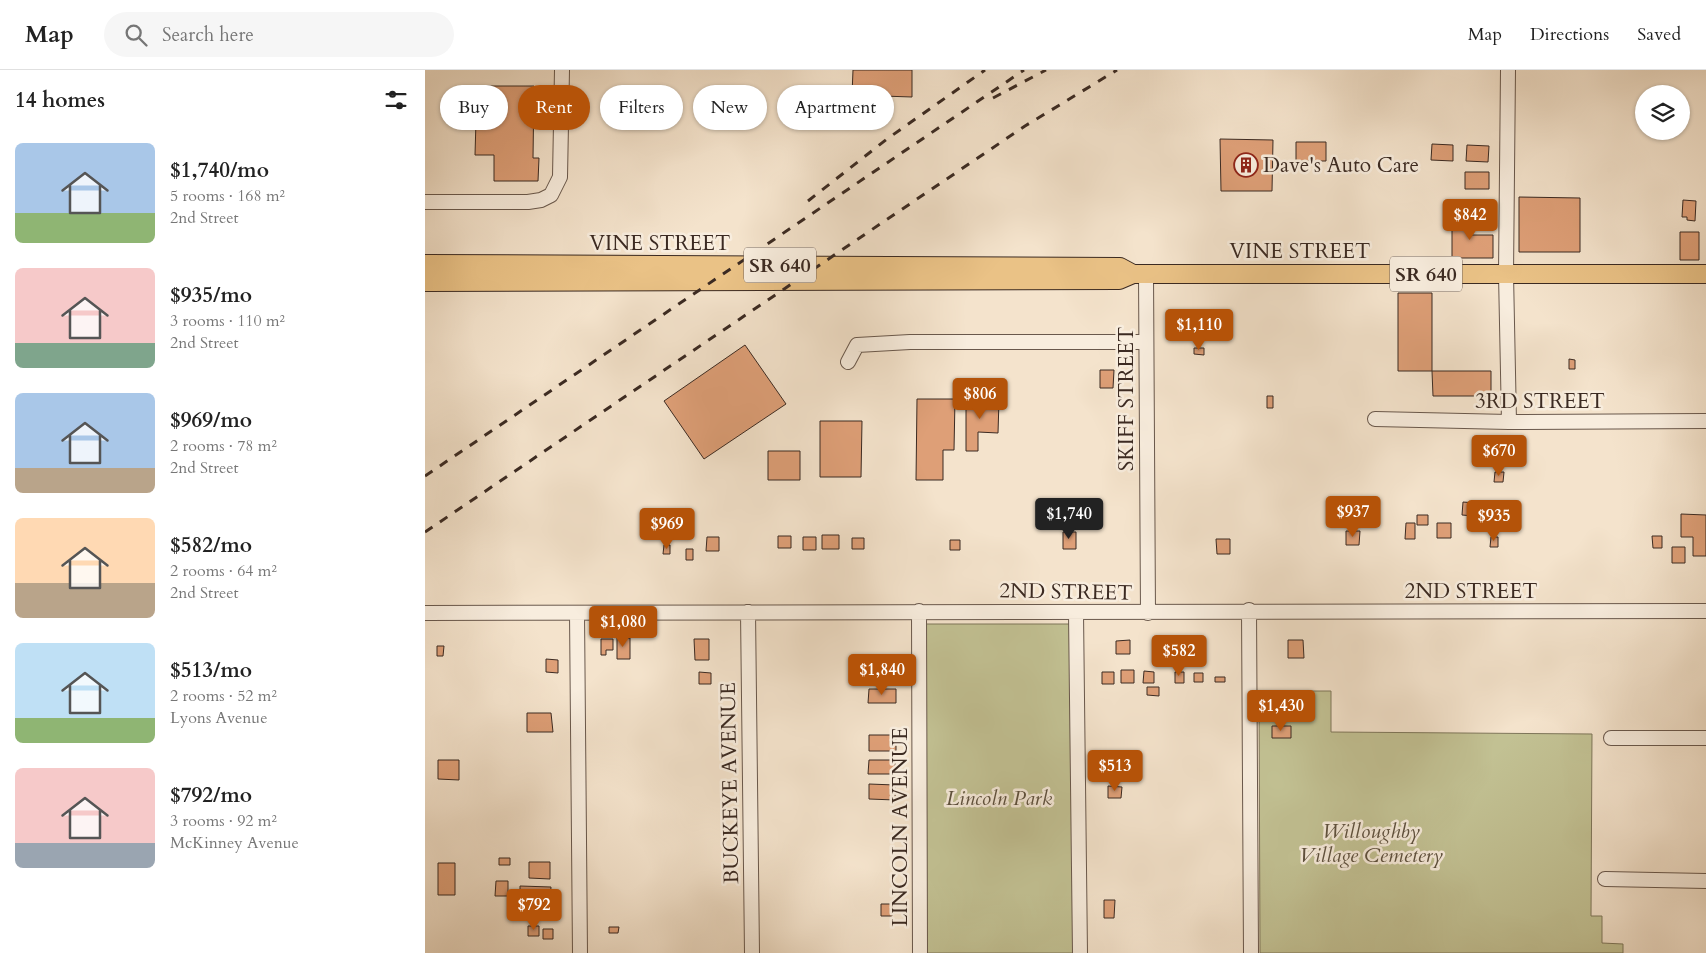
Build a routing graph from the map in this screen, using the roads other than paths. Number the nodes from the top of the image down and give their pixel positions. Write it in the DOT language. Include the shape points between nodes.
graph roads {
  1 [pos="562,70"];
  2 [pos="1508,70"];
  3 [pos="425,202"];
  4 [pos="425,264"];
  5 [pos="1139,274"];
  6 [pos="1507,274"];
  7 [pos="1706,274"];
  8 [pos="425,282"];
  9 [pos="1145,342"];
  10 [pos="848,362"];
  11 [pos="1375,419"];
  12 [pos="1706,421"];
  13 [pos="1509,422"];
  14 [pos="1249,610"];
  15 [pos="919,611"];
  16 [pos="1706,611"];
  17 [pos="748,612"];
  18 [pos="425,613"];
  19 [pos="577,613"];
  20 [pos="1076,613"];
  21 [pos="1148,613"];
  22 [pos="1611,738"];
  23 [pos="1706,738"];
  24 [pos="1605,879"];
  25 [pos="1706,881"];
  26 [pos="580,953"];
  27 [pos="752,953"];
  28 [pos="920,953"];
  29 [pos="1080,953"];
  30 [pos="1251,953"];
  1 -- 3 [label="street" via="560,177 551,195 529,202"];
  2 -- 6 [label="street"];
  4 -- 5 [label="main road, VINE STREET / SR 640" via="1120,267"];
  5 -- 6 [label="main road, VINE STREET / SR 640"];
  5 -- 8 [label="main road, VINE STREET / SR 640" via="1119,280"];
  5 -- 9 [label="street, SKIFF STREET"];
  6 -- 7 [label="main road, VINE STREET / SR 640"];
  6 -- 13 [label="street"];
  9 -- 10 [label="street" via="857,345"];
  9 -- 21 [label="street, SKIFF STREET"];
  11 -- 13 [label="street, 3RD STREET"];
  12 -- 13 [label="street, 3RD STREET"];
  14 -- 16 [label="street, 2ND STREET"];
  14 -- 21 [label="street, 2ND STREET"];
  14 -- 30 [label="street"];
  15 -- 17 [label="street, 2ND STREET"];
  15 -- 20 [label="street, 2ND STREET"];
  15 -- 28 [label="street, LINCOLN AVENUE"];
  17 -- 19 [label="street, 2ND STREET"];
  17 -- 27 [label="street, BUCKEYE AVENUE"];
  18 -- 19 [label="street, 2ND STREET"];
  19 -- 26 [label="street"];
  20 -- 21 [label="street, 2ND STREET"];
  20 -- 29 [label="street"];
  22 -- 23 [label="street"];
  24 -- 25 [label="street"];
}
